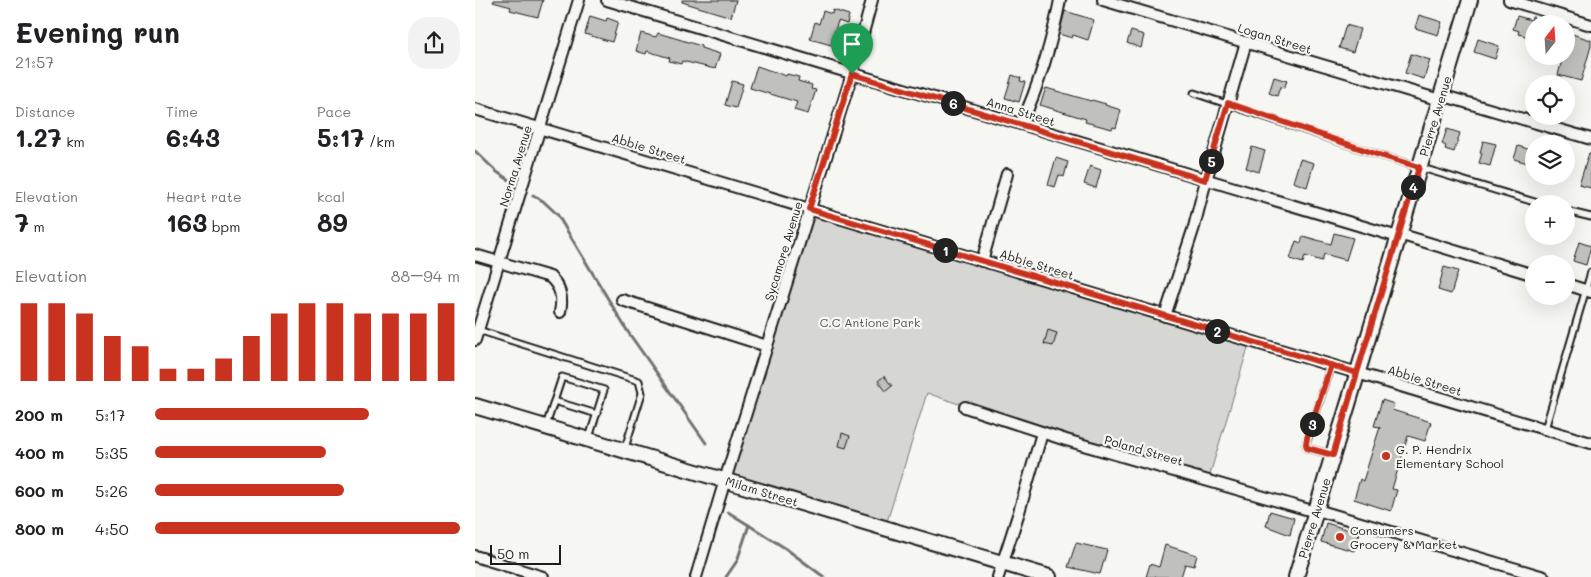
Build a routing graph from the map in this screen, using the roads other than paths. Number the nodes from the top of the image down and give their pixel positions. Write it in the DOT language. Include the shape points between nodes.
graph roads {
  1 [pos="579,0"];
  2 [pos="607,0"];
  3 [pos="872,0"];
  4 [pos="1061,0"];
  5 [pos="1103,0"];
  6 [pos="1470,0"];
  7 [pos="1509,0"];
  8 [pos="1591,24"];
  9 [pos="1246,42"];
  10 [pos="852,74"];
  11 [pos="1194,93"];
  12 [pos="1440,97"];
  13 [pos="1228,103"];
  14 [pos="475,109"];
  15 [pos="1021,124"];
  16 [pos="540,129"];
  17 [pos="1591,139"];
  18 [pos="1419,167"];
  19 [pos="1007,174"];
  20 [pos="1205,180"];
  21 [pos="1525,199"];
  22 [pos="809,209"];
  23 [pos="1575,213"];
  24 [pos="1591,217"];
  25 [pos="1399,236"];
  26 [pos="475,255"];
  27 [pos="982,261"];
  28 [pos="499,262"];
  29 [pos="1525,272"];
  30 [pos="1591,272"];
  31 [pos="1575,287"];
  32 [pos="1588,291"];
  33 [pos="622,300"];
  34 [pos="560,312"];
  35 [pos="1165,316"];
  36 [pos="476,333"];
  37 [pos="767,346"];
  38 [pos="1331,365"];
  39 [pos="1357,373"];
  40 [pos="554,401"];
  41 [pos="475,406"];
  42 [pos="965,406"];
  43 [pos="597,414"];
  44 [pos="545,427"];
  45 [pos="1545,429"];
  46 [pos="1042,433"];
  47 [pos="588,440"];
  48 [pos="1591,443"];
  49 [pos="624,450"];
  50 [pos="1333,455"];
  51 [pos="725,480"];
  52 [pos="1317,511"];
  53 [pos="475,556"];
  54 [pos="1003,563"];
  55 [pos="543,577"];
  56 [pos="696,577"];
  57 [pos="998,577"];
  58 [pos="1049,577"];
  59 [pos="1296,577"];
  60 [pos="1544,577"];
  1 -- 16 [label="street, Norma Avenue"];
  2 -- 10 [label="street, Anna Street"];
  3 -- 10 [label="street, Sycamore Avenue"];
  4 -- 15 [label="street"];
  5 -- 9 [label="street, Logan Street"];
  6 -- 12 [label="street, Pierre Avenue"];
  7 -- 8 [label="street"];
  9 -- 12 [label="street, Logan Street"];
  9 -- 13 [label="street"];
  10 -- 15 [label="street, Anna Street"];
  10 -- 22 [label="street, Sycamore Avenue"];
  11 -- 13 [label="lane"];
  12 -- 17 [label="street, Logan Street"];
  12 -- 18 [label="street, Pierre Avenue"];
  13 -- 18 [label="lane"];
  13 -- 20 [label="street"];
  14 -- 16 [label="street, Abbie Street"];
  15 -- 20 [label="street, Anna Street"];
  16 -- 22 [label="street, Abbie Street"];
  16 -- 28 [label="street, Norma Avenue"];
  18 -- 21 [label="lane"];
  18 -- 25 [label="street, Pierre Avenue"];
  19 -- 27 [label="street"];
  20 -- 25 [label="street, Anna Street"];
  20 -- 35 [label="street" via="1194,227"];
  22 -- 27 [label="street, Abbie Street"];
  22 -- 37 [label="street, Sycamore Avenue"];
  23 -- 24 [label="lane"];
  25 -- 29 [label="street, Anna Street"];
  25 -- 39 [label="street, Pierre Avenue"];
  26 -- 28 [label="street"];
  27 -- 35 [label="street, Abbie Street"];
  28 -- 34 [label="street" via="550,277 560,289"];
  28 -- 36 [label="street, Norma Avenue"];
  30 -- 32 [label="lane"];
  31 -- 32 [label="street"];
  32 -- 45 [label="lane"];
  33 -- 37 [label="street"];
  35 -- 38 [label="street, Abbie Street"];
  36 -- 49 [label="lane" via="639,381 642,393"];
  37 -- 51 [label="street, Sycamore Avenue"];
  38 -- 39 [label="street, Abbie Street"];
  38 -- 50 [label="lane" via="1306,444 1307,448"];
  39 -- 45 [label="street, Abbie Street"];
  39 -- 50 [label="street, Pierre Avenue"];
  40 -- 43 [label="lane"];
  40 -- 43 [label="lane" via="562,377 603,390"];
  40 -- 44 [label="lane"];
  41 -- 44 [label="street, Milam Street"];
  42 -- 46 [label="street, Poland Street"];
  43 -- 47 [label="lane"];
  44 -- 47 [label="street, Milam Street"];
  45 -- 48 [label="street, Abbie Street"];
  46 -- 52 [label="street, Poland Street"];
  46 -- 54 [label="street"];
  47 -- 49 [label="street, Milam Street"];
  49 -- 51 [label="street, Milam Street"];
  50 -- 52 [label="street, Pierre Avenue"];
  51 -- 54 [label="street, Milam Street"];
  51 -- 56 [label="street, Sycamore Avenue"];
  52 -- 59 [label="street, Pierre Avenue"];
  52 -- 60 [label="street, Poland Street"];
  53 -- 55 [label="street"];
  54 -- 57 [label="street"];
  54 -- 58 [label="street, Milam Street"];
}
